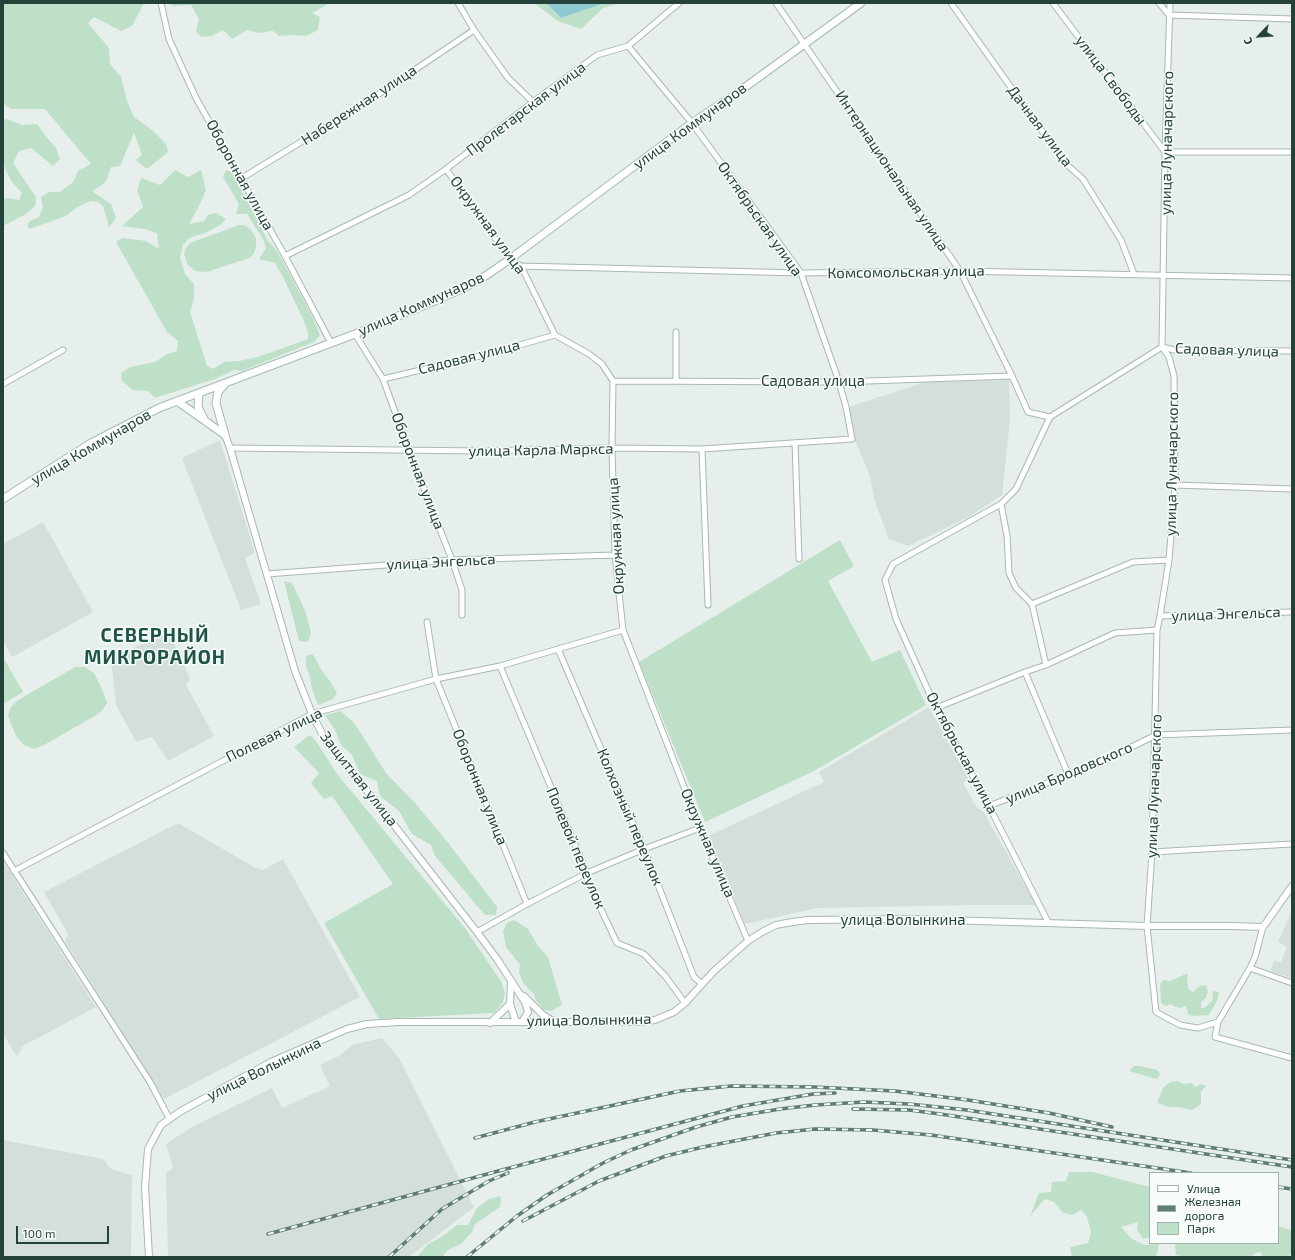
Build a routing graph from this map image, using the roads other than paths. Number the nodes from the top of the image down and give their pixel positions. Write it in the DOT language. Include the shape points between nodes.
graph roads {
  1 [pos="161,3"];
  2 [pos="458,3"];
  3 [pos="679,3"];
  4 [pos="776,3"];
  5 [pos="860,3"];
  6 [pos="951,3"];
  7 [pos="1052,3"];
  8 [pos="1159,3"];
  9 [pos="1170,3"];
  10 [pos="1169,15"];
  11 [pos="1292,19"];
  12 [pos="474,30"];
  13 [pos="805,43"];
  14 [pos="628,46"];
  15 [pos="533,102"];
  16 [pos="692,123"];
  17 [pos="1165,152"];
  18 [pos="1292,152"];
  19 [pos="446,169"];
  20 [pos="242,178"];
  21 [pos="285,256"];
  22 [pos="510,259"];
  23 [pos="521,266"];
  24 [pos="960,271"];
  25 [pos="801,273"];
  26 [pos="1134,274"];
  27 [pos="1164,275"];
  28 [pos="1292,278"];
  29 [pos="676,332"];
  30 [pos="355,334"];
  31 [pos="555,335"];
  32 [pos="331,343"];
  33 [pos="1162,346"];
  34 [pos="63,350"];
  35 [pos="1292,351"];
  36 [pos="1012,376"];
  37 [pos="383,379"];
  38 [pos="613,381"];
  39 [pos="228,382"];
  40 [pos="676,382"];
  41 [pos="839,382"];
  42 [pos="3,384"];
  43 [pos="202,392"];
  44 [pos="177,402"];
  45 [pos="216,402"];
  46 [pos="1050,417"];
  47 [pos="206,422"];
  48 [pos="225,435"];
  49 [pos="852,439"];
  50 [pos="795,443"];
  51 [pos="230,448"];
  52 [pos="612,448"];
  53 [pos="702,449"];
  54 [pos="409,450"];
  55 [pos="1175,485"];
  56 [pos="1292,489"];
  57 [pos="3,499"];
  58 [pos="1001,504"];
  59 [pos="615,555"];
  60 [pos="799,559"];
  61 [pos="452,560"];
  62 [pos="1169,560"];
  63 [pos="267,574"];
  64 [pos="1032,604"];
  65 [pos="708,605"];
  66 [pos="1292,612"];
  67 [pos="462,615"];
  68 [pos="1160,616"];
  69 [pos="427,622"];
  70 [pos="623,630"];
  71 [pos="1157,630"];
  72 [pos="558,649"];
  73 [pos="1046,665"];
  74 [pos="500,666"];
  75 [pos="1025,672"];
  76 [pos="436,679"];
  77 [pos="936,708"];
  78 [pos="312,714"];
  79 [pos="1292,730"];
  80 [pos="1156,735"];
  81 [pos="1068,774"];
  82 [pos="989,806"];
  83 [pos="700,828"];
  84 [pos="1292,844"];
  85 [pos="644,849"];
  86 [pos="1152,852"];
  87 [pos="3,853"];
  88 [pos="14,871"];
  89 [pos="587,874"];
  90 [pos="1292,886"];
  91 [pos="527,904"];
  92 [pos="1048,922"];
  93 [pos="1147,926"];
  94 [pos="1263,928"];
  95 [pos="477,932"];
  96 [pos="748,941"];
  97 [pos="1250,968"];
  98 [pos="511,982"];
  99 [pos="1292,983"];
  100 [pos="702,984"];
  101 [pos="685,1003"];
  102 [pos="510,1004"];
  103 [pos="552,1021"];
  104 [pos="519,1022"];
  105 [pos="1218,1022"];
  106 [pos="490,1023"];
  107 [pos="1292,1058"];
  108 [pos="169,1118"];
  109 [pos="148,1257"];
  1 -- 20 [label="street, Оборонная улица" via="169,39 196,98"];
  2 -- 12 [label="street"];
  3 -- 14 [label="street, Пролетарская улица"];
  4 -- 13 [label="street, Интернациональная улица"];
  5 -- 13 [label="main road, улица Коммунаров"];
  6 -- 26 [label="street, Дачная улица" via="1064,162 1083,179 1121,240"];
  7 -- 17 [label="street, улица Свободы"];
  8 -- 10 [label="street"];
  9 -- 10 [label="street, улица Луначарского"];
  10 -- 11 [label="street"];
  10 -- 17 [label="street, улица Луначарского"];
  12 -- 15 [label="street" via="508,78"];
  12 -- 20 [label="street, Набережная улица" via="373,98"];
  13 -- 16 [label="main road, улица Коммунаров"];
  13 -- 24 [label="street, Интернациональная улица"];
  14 -- 15 [label="street, Пролетарская улица" via="597,55"];
  14 -- 16 [label="street, Октябрьская улица"];
  15 -- 19 [label="street, Пролетарская улица"];
  16 -- 22 [label="main road, улица Коммунаров"];
  16 -- 25 [label="street, Октябрьская улица"];
  17 -- 18 [label="street"];
  17 -- 27 [label="street, улица Луначарского"];
  19 -- 21 [label="street, Пролетарская улица" via="409,195"];
  19 -- 22 [label="street, Окружная улица"];
  20 -- 21 [label="street, Оборонная улица"];
  21 -- 32 [label="street, Оборонная улица"];
  22 -- 23 [label="street, Окружная улица"];
  22 -- 30 [label="main road, улица Коммунаров" via="464,288"];
  23 -- 25 [label="street, Комсомольская улица"];
  23 -- 31 [label="street, Окружная улица"];
  24 -- 25 [label="street, Комсомольская улица"];
  24 -- 26 [label="street, Комсомольская улица"];
  24 -- 36 [label="street, Интернациональная улица"];
  25 -- 41 [label="street, Октябрьская улица"];
  26 -- 27 [label="street, Комсомольская улица"];
  27 -- 28 [label="street, Комсомольская улица"];
  27 -- 33 [label="street, улица Луначарского"];
  29 -- 40 [label="street"];
  30 -- 32 [label="main road, улица Коммунаров"];
  30 -- 37 [label="street, Оборонная улица"];
  31 -- 37 [label="street, Садовая улица"];
  31 -- 38 [label="street" via="602,364"];
  32 -- 39 [label="main road, улица Коммунаров"];
  33 -- 35 [label="street, Садовая улица" via="1174,350"];
  33 -- 46 [label="street"];
  33 -- 55 [label="street, улица Луначарского" via="1169,357 1174,376"];
  34 -- 42 [label="street"];
  36 -- 41 [label="street, Садовая улица"];
  36 -- 46 [label="street, Интернациональная улица" via="1028,412"];
  37 -- 54 [label="street, Оборонная улица"];
  38 -- 40 [label="street, Садовая улица"];
  38 -- 52 [label="street, Окружная улица"];
  39 -- 43 [label="main road, улица Коммунаров"];
  39 -- 45 [label="main road" via="220,388"];
  40 -- 41 [label="street, Садовая улица"];
  41 -- 49 [label="street, Октябрьская улица"];
  43 -- 44 [label="main road, улица Коммунаров"];
  43 -- 45 [label="main road" via="210,395"];
  43 -- 47 [label="main road" via="198,407"];
  44 -- 47 [label="main road"];
  44 -- 57 [label="main road, улица Коммунаров" via="159,408 91,443"];
  45 -- 48 [label="main road"];
  46 -- 58 [label="street" via="1016,488"];
  47 -- 48 [label="main road"];
  48 -- 51 [label="street, Защитная улица"];
  49 -- 50 [label="street, улица Карла Маркса"];
  50 -- 53 [label="street, улица Карла Маркса"];
  50 -- 60 [label="street"];
  51 -- 54 [label="street, улица Карла Маркса"];
  51 -- 63 [label="street, Защитная улица"];
  52 -- 53 [label="street, улица Карла Маркса"];
  52 -- 54 [label="street, улица Карла Маркса" via="479,452"];
  52 -- 59 [label="street, Окружная улица"];
  53 -- 65 [label="street"];
  54 -- 61 [label="street, Оборонная улица"];
  55 -- 56 [label="street"];
  55 -- 62 [label="street, улица Луначарского"];
  58 -- 64 [label="street" via="1008,536 1009,573 1016,588"];
  58 -- 77 [label="street, Октябрьская улица" via="893,564 885,580 896,619"];
  59 -- 61 [label="street, улица Энгельса"];
  59 -- 70 [label="street, Окружная улица"];
  61 -- 63 [label="street, улица Энгельса"];
  61 -- 67 [label="street, Оборонная улица" via="462,590"];
  62 -- 64 [label="street" via="1133,562"];
  62 -- 68 [label="street, улица Луначарского"];
  63 -- 78 [label="street, Защитная улица" via="295,671"];
  64 -- 73 [label="street"];
  66 -- 68 [label="street, улица Энгельса"];
  68 -- 71 [label="street, улица Луначарского"];
  69 -- 76 [label="street, Оборонная улица"];
  70 -- 72 [label="street, Полевая улица"];
  70 -- 83 [label="street, Окружная улица"];
  71 -- 73 [label="street" via="1115,633"];
  71 -- 80 [label="street, улица Луначарского"];
  72 -- 74 [label="street, Полевая улица"];
  72 -- 85 [label="street, Колхозный переулок"];
  73 -- 75 [label="street"];
  74 -- 76 [label="street, Полевая улица"];
  74 -- 89 [label="street, Полевой переулок"];
  75 -- 77 [label="street"];
  75 -- 81 [label="street"];
  76 -- 78 [label="street, Полевая улица"];
  76 -- 91 [label="street, Оборонная улица"];
  77 -- 82 [label="street, Октябрьская улица"];
  78 -- 88 [label="street, Полевая улица"];
  78 -- 95 [label="street, Защитная улица" via="325,739"];
  79 -- 80 [label="street, улица Бродовского"];
  80 -- 81 [label="street, улица Бродовского" via="1103,761"];
  80 -- 86 [label="street, улица Луначарского"];
  81 -- 82 [label="street, улица Бродовского"];
  82 -- 92 [label="street, Октябрьская улица"];
  83 -- 85 [label="street"];
  83 -- 96 [label="street, Окружная улица"];
  84 -- 86 [label="street"];
  85 -- 89 [label="street"];
  85 -- 100 [label="street, Колхозный переулок" via="694,977"];
  86 -- 93 [label="street, улица Луначарского"];
  87 -- 88 [label="street"];
  88 -- 108 [label="street" via="150,1082"];
  89 -- 91 [label="street"];
  89 -- 101 [label="street, Полевой переулок" via="588,882 617,943 644,954 666,977"];
  90 -- 94 [label="street"];
  91 -- 95 [label="street"];
  92 -- 93 [label="street, улица Волынкина"];
  92 -- 96 [label="street, улица Волынкина" via="808,920 776,925"];
  93 -- 94 [label="street, улица Волынкина"];
  93 -- 105 [label="street, улица Луначарского" via="1156,1012 1180,1025 1198,1028"];
  94 -- 97 [label="street"];
  95 -- 98 [label="street, Защитная улица"];
  96 -- 100 [label="street, улица Волынкина"];
  97 -- 99 [label="street"];
  97 -- 105 [label="street"];
  98 -- 102 [label="street"];
  98 -- 103 [label="street"];
  98 -- 104 [label="street" via="525,1002 528,1012"];
  100 -- 101 [label="street, улица Волынкина"];
  101 -- 103 [label="street, улица Волынкина" via="674,1012 655,1020 641,1022"];
  102 -- 104 [label="street"];
  102 -- 106 [label="street"];
  103 -- 104 [label="street, улица Волынкина"];
  104 -- 106 [label="street, улица Волынкина"];
  105 -- 107 [label="street" via="1215,1037"];
  106 -- 108 [label="street, улица Волынкина" via="398,1022 367,1024 347,1029 270,1062"];
  108 -- 109 [label="street, улица Волынкина" via="161,1125 148,1149 145,1187"];
}
